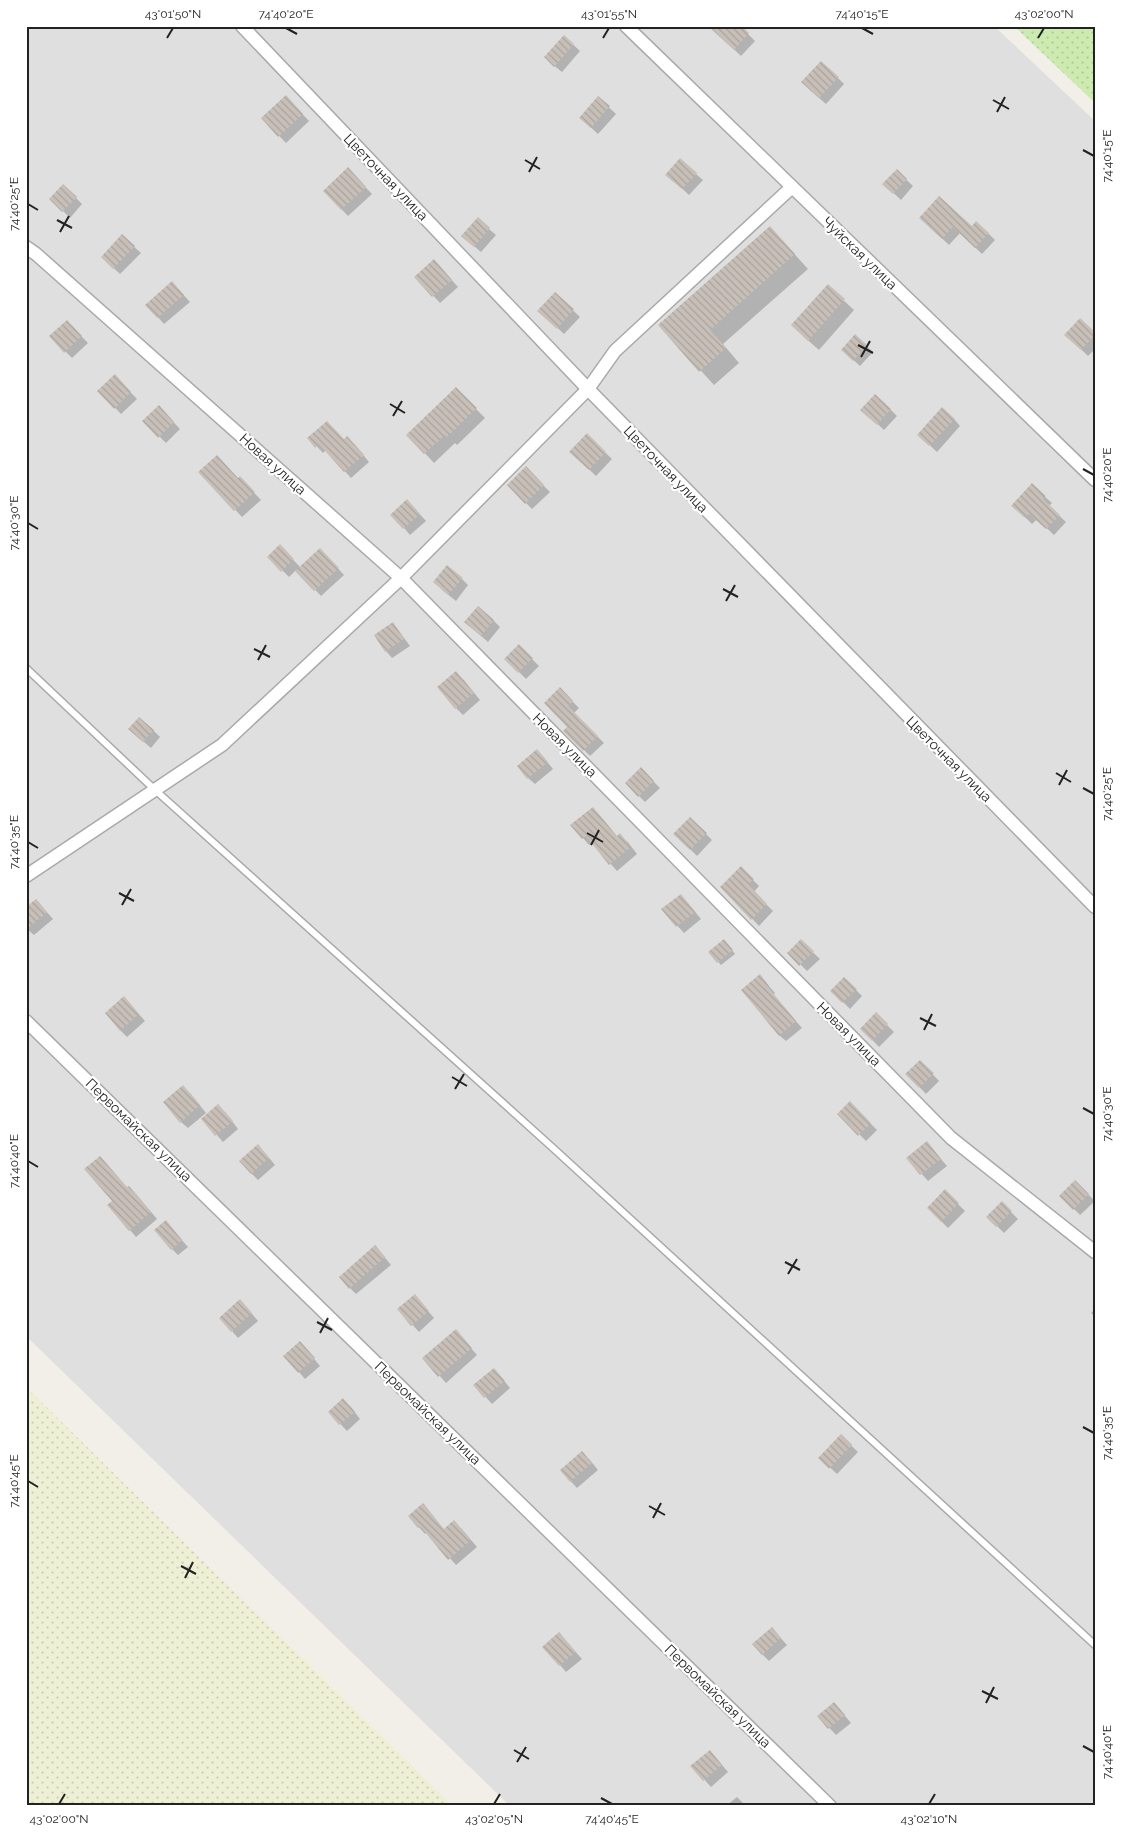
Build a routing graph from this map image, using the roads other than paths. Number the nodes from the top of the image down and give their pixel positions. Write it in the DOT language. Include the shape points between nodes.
graph roads {
  1 [pos="242,26"];
  2 [pos="626,26"];
  3 [pos="792,187"];
  4 [pos="26,247"];
  5 [pos="588,389"];
  6 [pos="1095,480"];
  7 [pos="401,578"];
  8 [pos="26,668"];
  9 [pos="154,790"];
  10 [pos="26,876"];
  11 [pos="1095,908"];
  12 [pos="26,1021"];
  13 [pos="1095,1252"];
  14 [pos="1095,1645"];
  15 [pos="830,1806"];
  1 -- 5 [label="street, Цветочная улица"];
  2 -- 3 [label="street, Чуйская улица"];
  3 -- 5 [label="street" via="616,351"];
  3 -- 6 [label="street, Чуйская улица"];
  4 -- 7 [label="street, Новая улица"];
  5 -- 7 [label="street"];
  5 -- 11 [label="street, Цветочная улица"];
  7 -- 9 [label="street" via="222,745"];
  7 -- 13 [label="street, Новая улица" via="952,1138"];
  8 -- 9 [label="lane"];
  9 -- 10 [label="street"];
  9 -- 14 [label="lane" via="553,1148"];
  12 -- 15 [label="street, Первомайская улица"];
}
